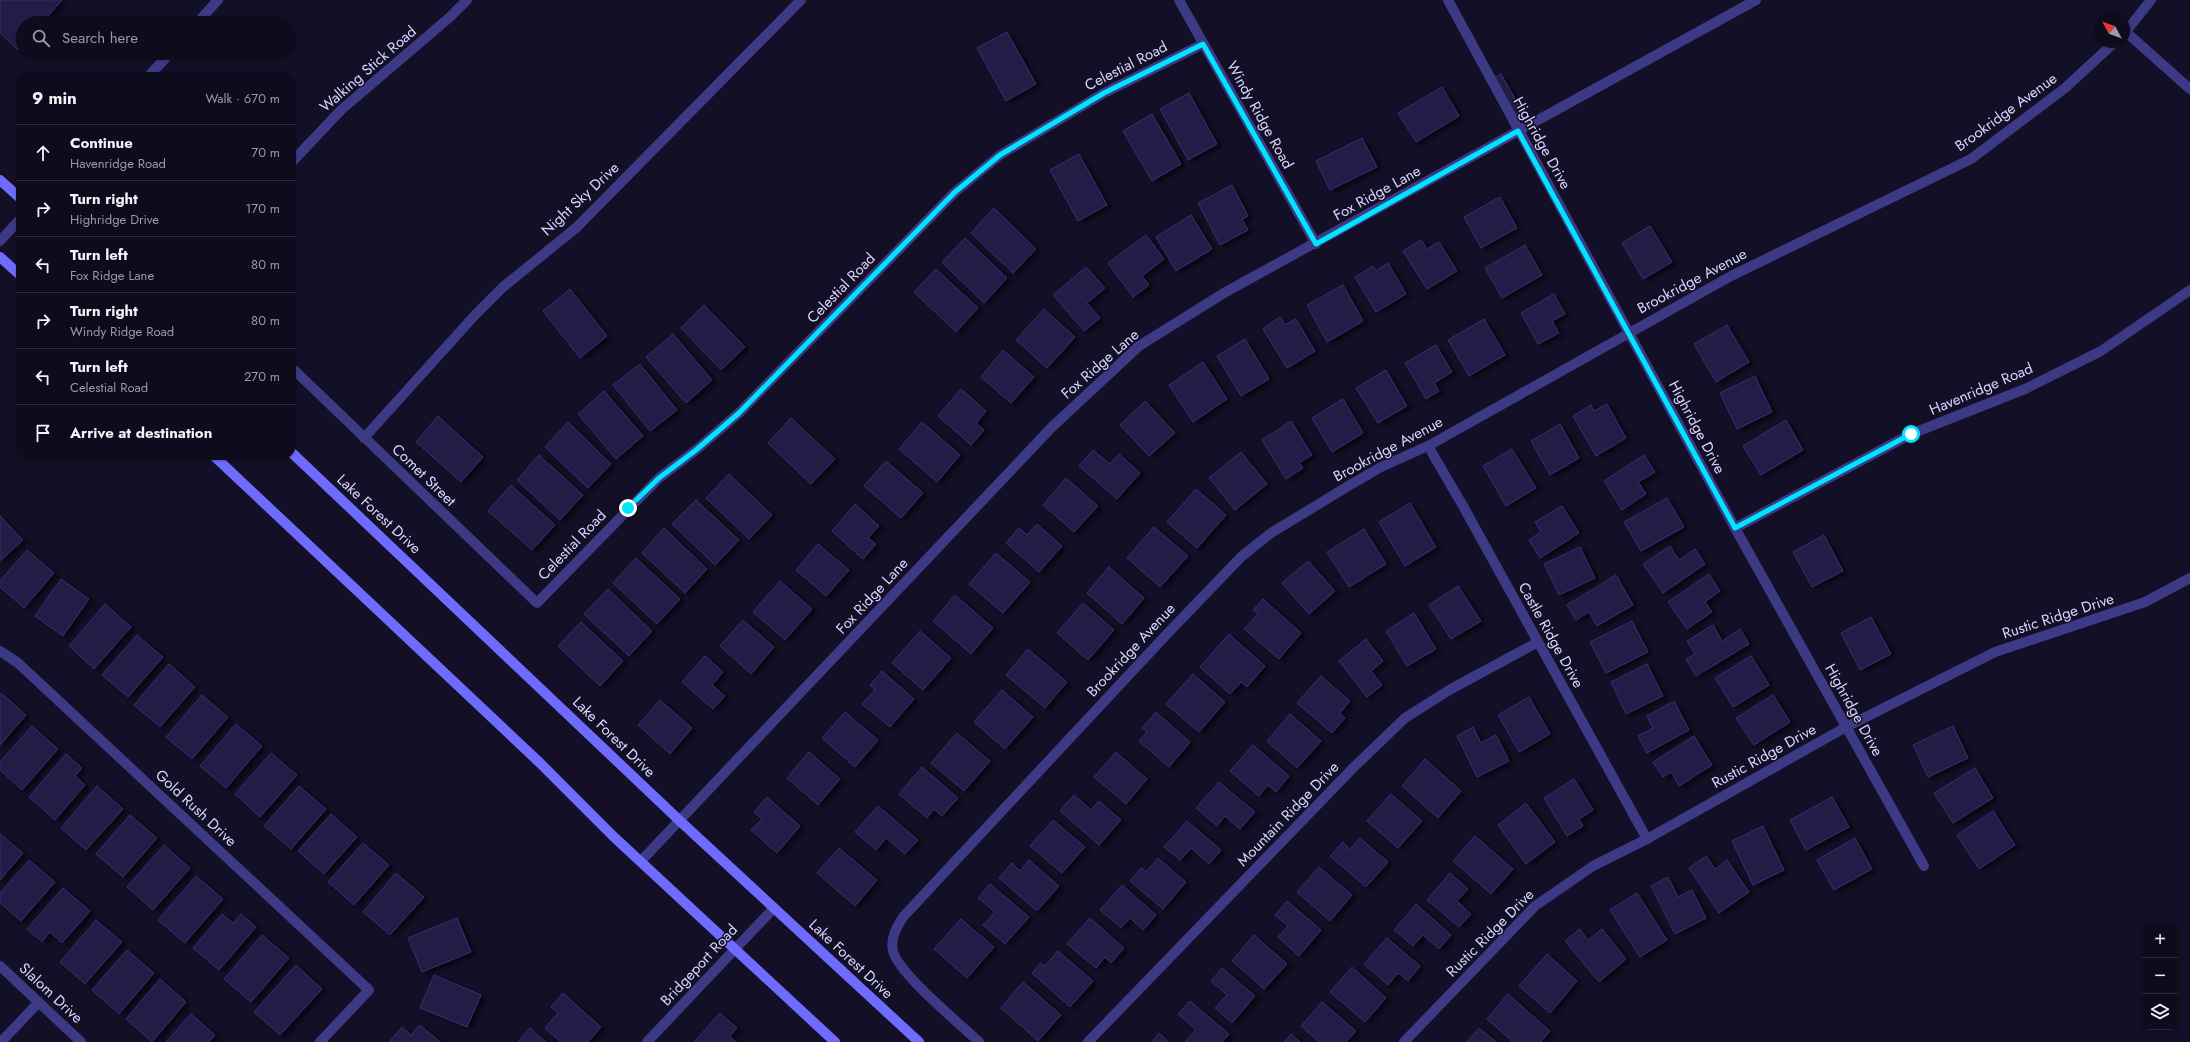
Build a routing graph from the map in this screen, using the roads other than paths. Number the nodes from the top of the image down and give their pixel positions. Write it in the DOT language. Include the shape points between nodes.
graph roads {
  1 [pos="218,0"];
  2 [pos="467,0"];
  3 [pos="801,0"];
  4 [pos="1179,0"];
  5 [pos="1448,0"];
  6 [pos="1756,0"];
  7 [pos="2151,0"];
  8 [pos="203,16"];
  9 [pos="2130,27"];
  10 [pos="2130,37"];
  11 [pos="1203,44"];
  12 [pos="2108,48"];
  13 [pos="164,60"];
  14 [pos="153,72"];
  15 [pos="2190,89"];
  16 [pos="1518,131"];
  17 [pos="296,158"];
  18 [pos="0,180"];
  19 [pos="16,194"];
  20 [pos="16,223"];
  21 [pos="0,241"];
  22 [pos="1316,244"];
  23 [pos="0,257"];
  24 [pos="16,271"];
  25 [pos="2190,290"];
  26 [pos="1629,332"];
  27 [pos="296,372"];
  28 [pos="364,438"];
  29 [pos="1428,446"];
  30 [pos="296,457"];
  31 [pos="218,460"];
  32 [pos="1735,528"];
  33 [pos="2190,578"];
  34 [pos="537,603"];
  35 [pos="1538,642"];
  36 [pos="0,651"];
  37 [pos="1846,727"];
  38 [pos="680,820"];
  39 [pos="1647,839"];
  40 [pos="641,861"];
  41 [pos="1924,866"];
  42 [pos="774,908"];
  43 [pos="734,949"];
  44 [pos="0,966"];
  45 [pos="38,1002"];
  46 [pos="0,1042"];
  47 [pos="81,1042"];
  48 [pos="320,1042"];
  49 [pos="647,1042"];
  50 [pos="835,1042"];
  51 [pos="919,1042"];
  52 [pos="979,1042"];
  53 [pos="1088,1042"];
  54 [pos="1404,1042"];
  1 -- 8 [label="street"];
  2 -- 17 [label="street, Walking Stick Road" via="341,110"];
  3 -- 28 [label="street, Night Sky Drive" via="576,228 504,287 475,315"];
  4 -- 11 [label="street, Windy Ridge Road"];
  5 -- 16 [label="street, Highridge Drive"];
  6 -- 16 [label="street, Fox Ridge Lane"];
  7 -- 9 [label="street"];
  10 -- 15 [label="street"];
  11 -- 22 [label="street, Windy Ridge Road"];
  11 -- 34 [label="street, Celestial Road" via="1104,93 1000,155 955,192 739,413 659,478"];
  12 -- 26 [label="street, Brookridge Avenue" via="2065,88 1970,159 1731,276"];
  13 -- 14 [label="street"];
  16 -- 22 [label="street, Fox Ridge Lane"];
  16 -- 26 [label="street, Highridge Drive"];
  18 -- 19 [label="main road"];
  20 -- 21 [label="street"];
  22 -- 38 [label="street, Fox Ridge Lane" via="1224,294 1139,346 1052,427"];
  23 -- 24 [label="main road"];
  25 -- 32 [label="street, Havenridge Road" via="2101,351 2025,389 1911,434"];
  26 -- 29 [label="street, Brookridge Avenue"];
  26 -- 32 [label="street, Highridge Drive"];
  27 -- 28 [label="street, Comet Street"];
  28 -- 34 [label="street, Comet Street"];
  29 -- 35 [label="street, Castle Ridge Drive"];
  29 -- 52 [label="street, Brookridge Avenue" via="1381,467 1350,485 1272,533 1241,557 903,917 894,932 892,942 897,962"];
  30 -- 38 [label="main road, Lake Forest Drive"];
  31 -- 40 [label="main road"];
  32 -- 37 [label="street, Highridge Drive"];
  33 -- 37 [label="street, Rustic Ridge Drive" via="2145,602 1995,652"];
  35 -- 39 [label="street, Castle Ridge Drive"];
  35 -- 53 [label="street, Mountain Ridge Drive" via="1450,689 1405,718"];
  36 -- 48 [label="street, Gold Rush Drive" via="23,669 369,990"];
  37 -- 39 [label="street, Rustic Ridge Drive"];
  37 -- 41 [label="street, Highridge Drive"];
  38 -- 40 [label="street, Fox Ridge Lane"];
  38 -- 42 [label="main road, Lake Forest Drive"];
  39 -- 54 [label="street, Rustic Ridge Drive" via="1593,866 1535,906"];
  40 -- 43 [label="main road"];
  42 -- 43 [label="street, Bridgeport Road"];
  42 -- 51 [label="main road, Lake Forest Drive"];
  43 -- 49 [label="street, Bridgeport Road"];
  43 -- 50 [label="main road"];
  44 -- 45 [label="street, Slalom Drive"];
  45 -- 46 [label="street"];
  45 -- 47 [label="street, Slalom Drive"];
}
